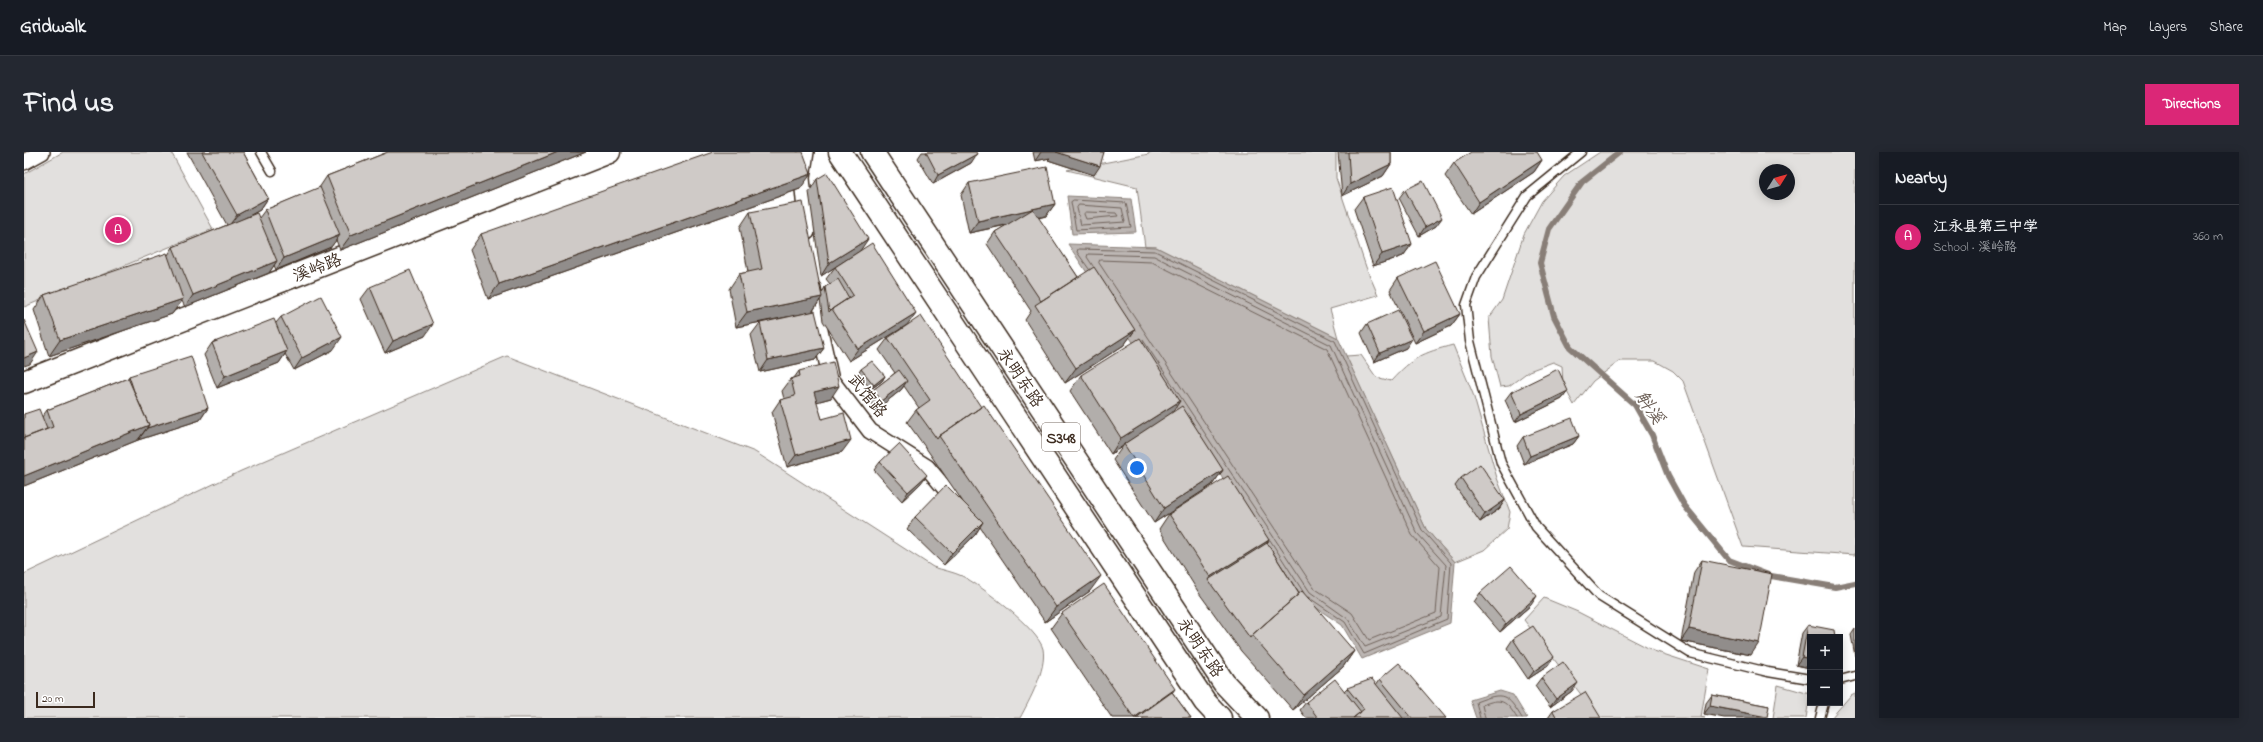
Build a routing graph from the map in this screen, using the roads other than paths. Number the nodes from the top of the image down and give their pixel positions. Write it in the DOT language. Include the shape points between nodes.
graph roads {
  1 [pos="42,152"];
  2 [pos="261,152"];
  3 [pos="609,152"];
  4 [pos="806,152"];
  5 [pos="840,152"];
  6 [pos="872,152"];
  7 [pos="1581,152"];
  8 [pos="24,162"];
  9 [pos="272,171"];
  10 [pos="809,250"];
  11 [pos="812,273"];
  12 [pos="24,382"];
  13 [pos="969,516"];
  14 [pos="1855,676"];
  15 [pos="1807,678"];
  16 [pos="1843,679"];
  17 [pos="1823,706"];
  18 [pos="1220,718"];
  19 [pos="1257,718"];
  20 [pos="1820,718"];
  1 -- 8 [label="street"];
  2 -- 9 [label="lane"];
  3 -- 12 [label="main road, 溪岭路"];
  4 -- 10 [label="street" via="802,178"];
  5 -- 18 [label="main road, 永明东路 / S348" via="1205,702"];
  6 -- 19 [label="main road, 永明东路 / S348" via="1224,683"];
  7 -- 15 [label="lane" via="1527,196 1476,277 1466,305 1470,341 1501,463 1536,527 1599,596 1690,653"];
  11 -- 13 [label="street, 武馆路" via="816,313 831,380 870,431 927,467"];
  14 -- 16 [label="lane"];
  17 -- 20 [label="lane"];
}
